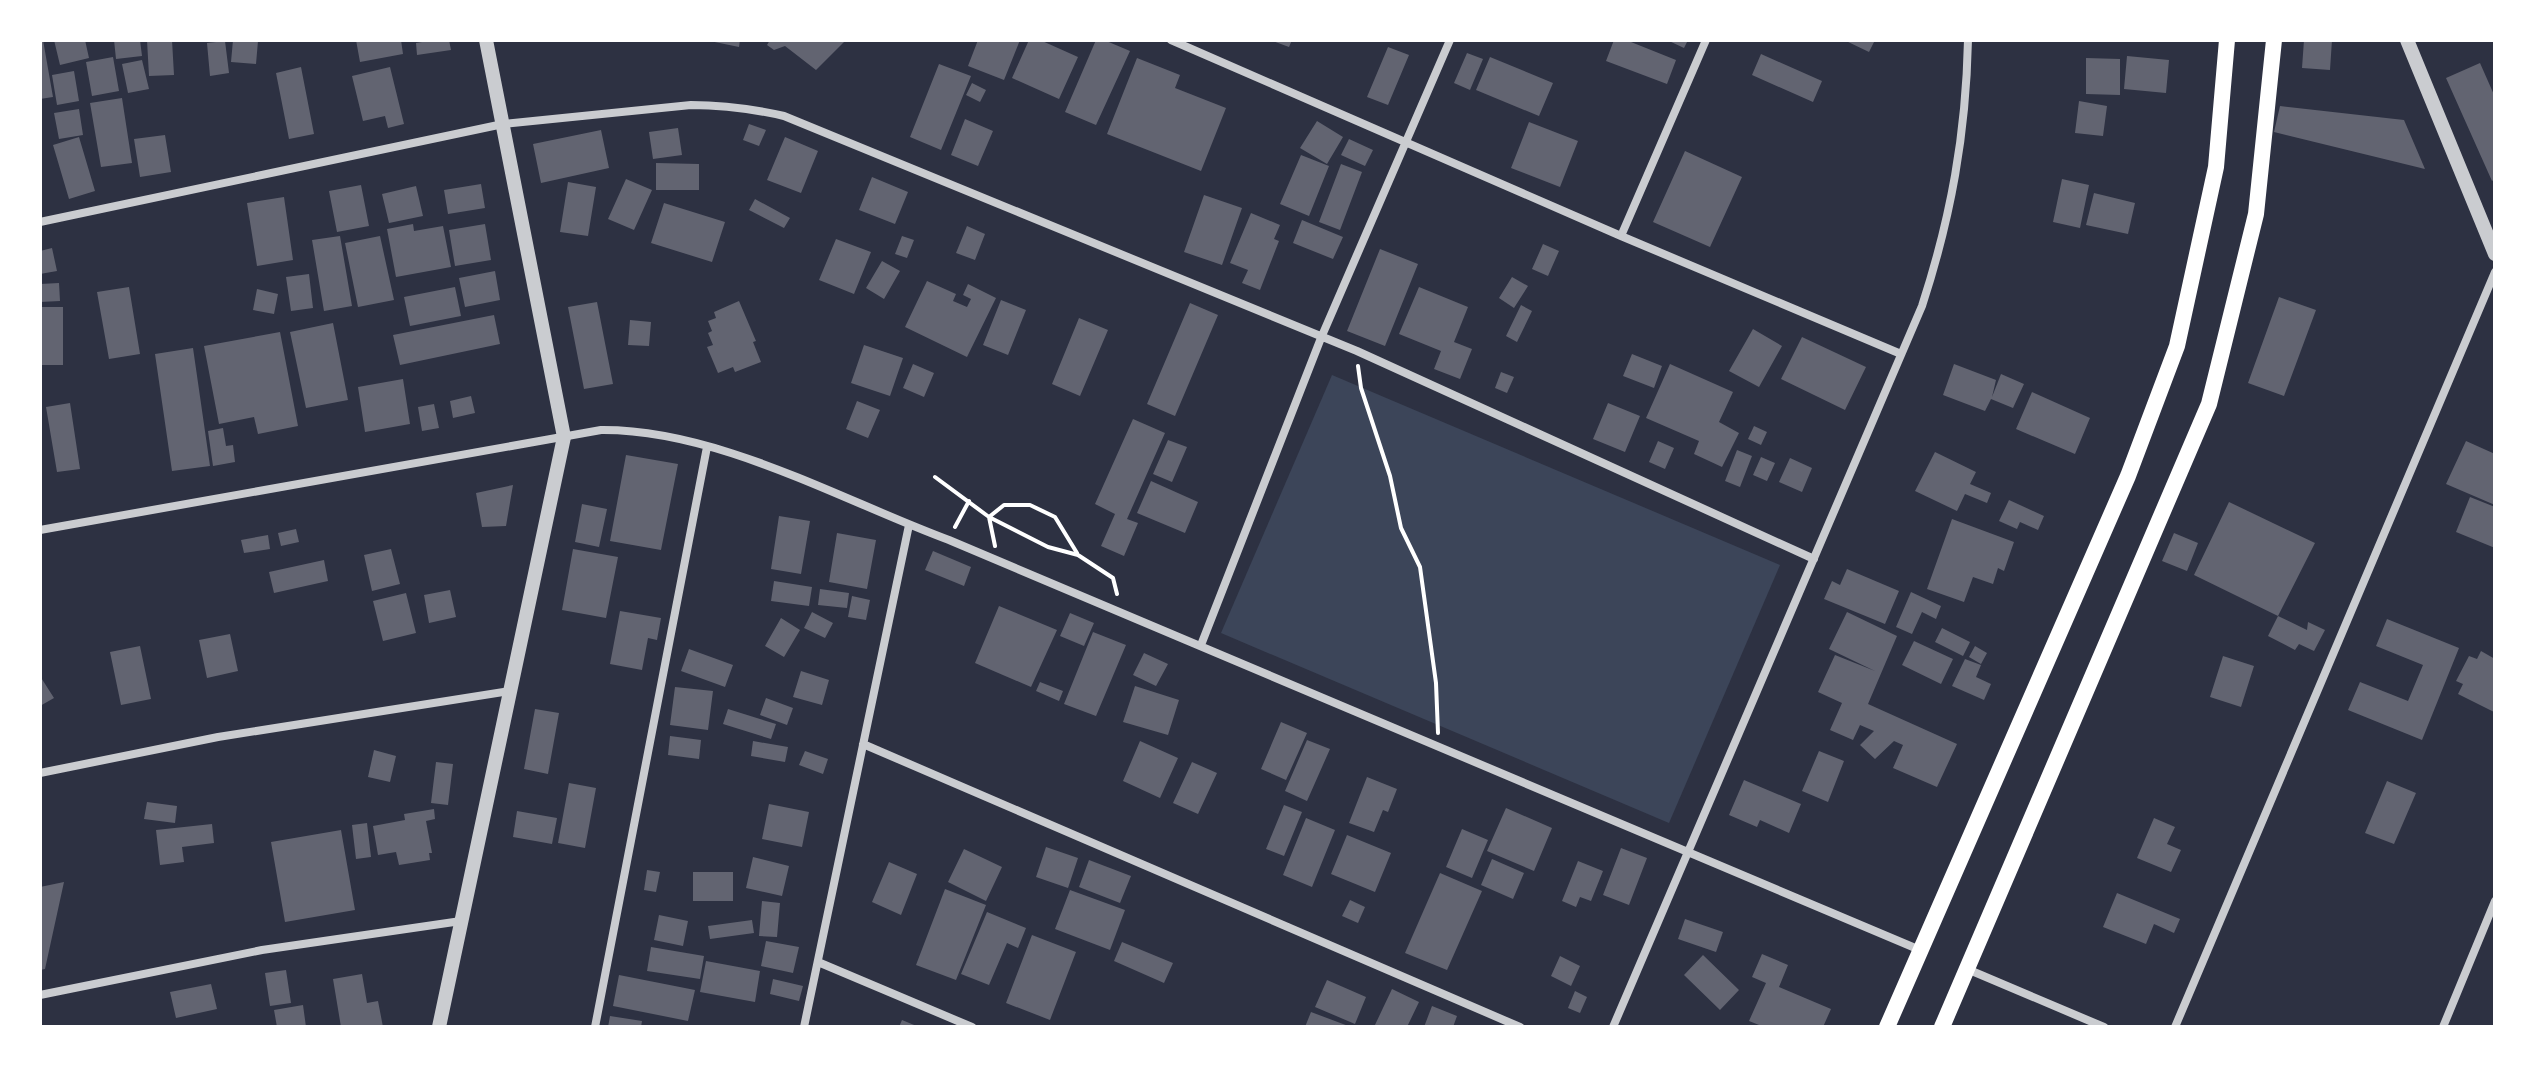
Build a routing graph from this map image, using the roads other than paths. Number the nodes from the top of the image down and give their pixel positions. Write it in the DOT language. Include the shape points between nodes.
graph roads {
  1 [pos="486,40"];
  2 [pos="1171,40"];
  3 [pos="1450,40"];
  4 [pos="1706,40"];
  5 [pos="1968,40"];
  6 [pos="2227,40"];
  7 [pos="2274,40"];
  8 [pos="2401,40"];
  9 [pos="2407,40"];
  10 [pos="2419,70"];
  11 [pos="503,124"];
  12 [pos="1406,143"];
  13 [pos="40,222"];
  14 [pos="1621,236"];
  15 [pos="2495,254"];
  16 [pos="2495,272"];
  17 [pos="1321,338"];
  18 [pos="1901,354"];
  19 [pos="564,437"];
  20 [pos="707,447"];
  21 [pos="909,525"];
  22 [pos="40,530"];
  23 [pos="1814,559"];
  24 [pos="1201,645"];
  25 [pos="510,691"];
  26 [pos="863,744"];
  27 [pos="40,773"];
  28 [pos="1688,852"];
  29 [pos="2495,901"];
  30 [pos="461,921"];
  31 [pos="1921,950"];
  32 [pos="818,962"];
  33 [pos="1967,969"];
  34 [pos="40,995"];
  35 [pos="439,1027"];
  36 [pos="595,1027"];
  37 [pos="804,1027"];
  38 [pos="972,1027"];
  39 [pos="1520,1027"];
  40 [pos="1613,1027"];
  41 [pos="1887,1027"];
  42 [pos="1942,1027"];
  43 [pos="2104,1027"];
  44 [pos="2175,1027"];
  45 [pos="2443,1027"];
  1 -- 11 [label="street"];
  2 -- 12 [label="street"];
  3 -- 12 [label="street"];
  4 -- 14 [label="street"];
  5 -- 18 [label="street" via="1964,131 1943,242"];
  6 -- 31 [label="main road" via="2216,167 2177,346 2128,476"];
  7 -- 33 [label="main road" via="2256,214 2209,404"];
  8 -- 10 [label="street"];
  9 -- 10 [label="street"];
  10 -- 15 [label="street"];
  11 -- 13 [label="street"];
  11 -- 17 [label="street" via="691,105 784,116"];
  11 -- 19 [label="street"];
  12 -- 14 [label="street"];
  12 -- 17 [label="street"];
  14 -- 18 [label="street"];
  16 -- 44 [label="street"];
  17 -- 23 [label="street"];
  17 -- 24 [label="street"];
  18 -- 23 [label="street"];
  19 -- 20 [label="street" via="630,430"];
  19 -- 22 [label="street"];
  19 -- 25 [label="street"];
  20 -- 21 [label="street"];
  20 -- 36 [label="street"];
  21 -- 24 [label="street"];
  21 -- 26 [label="street"];
  23 -- 28 [label="street"];
  24 -- 28 [label="street"];
  25 -- 27 [label="street" via="218,737"];
  25 -- 30 [label="street"];
  26 -- 32 [label="street"];
  26 -- 39 [label="street"];
  28 -- 31 [label="street"];
  28 -- 40 [label="street"];
  29 -- 45 [label="street"];
  30 -- 34 [label="street" via="262,950"];
  30 -- 35 [label="street"];
  31 -- 41 [label="main road"];
  32 -- 37 [label="street"];
  32 -- 38 [label="street"];
  33 -- 42 [label="main road"];
  33 -- 43 [label="street"];
}
